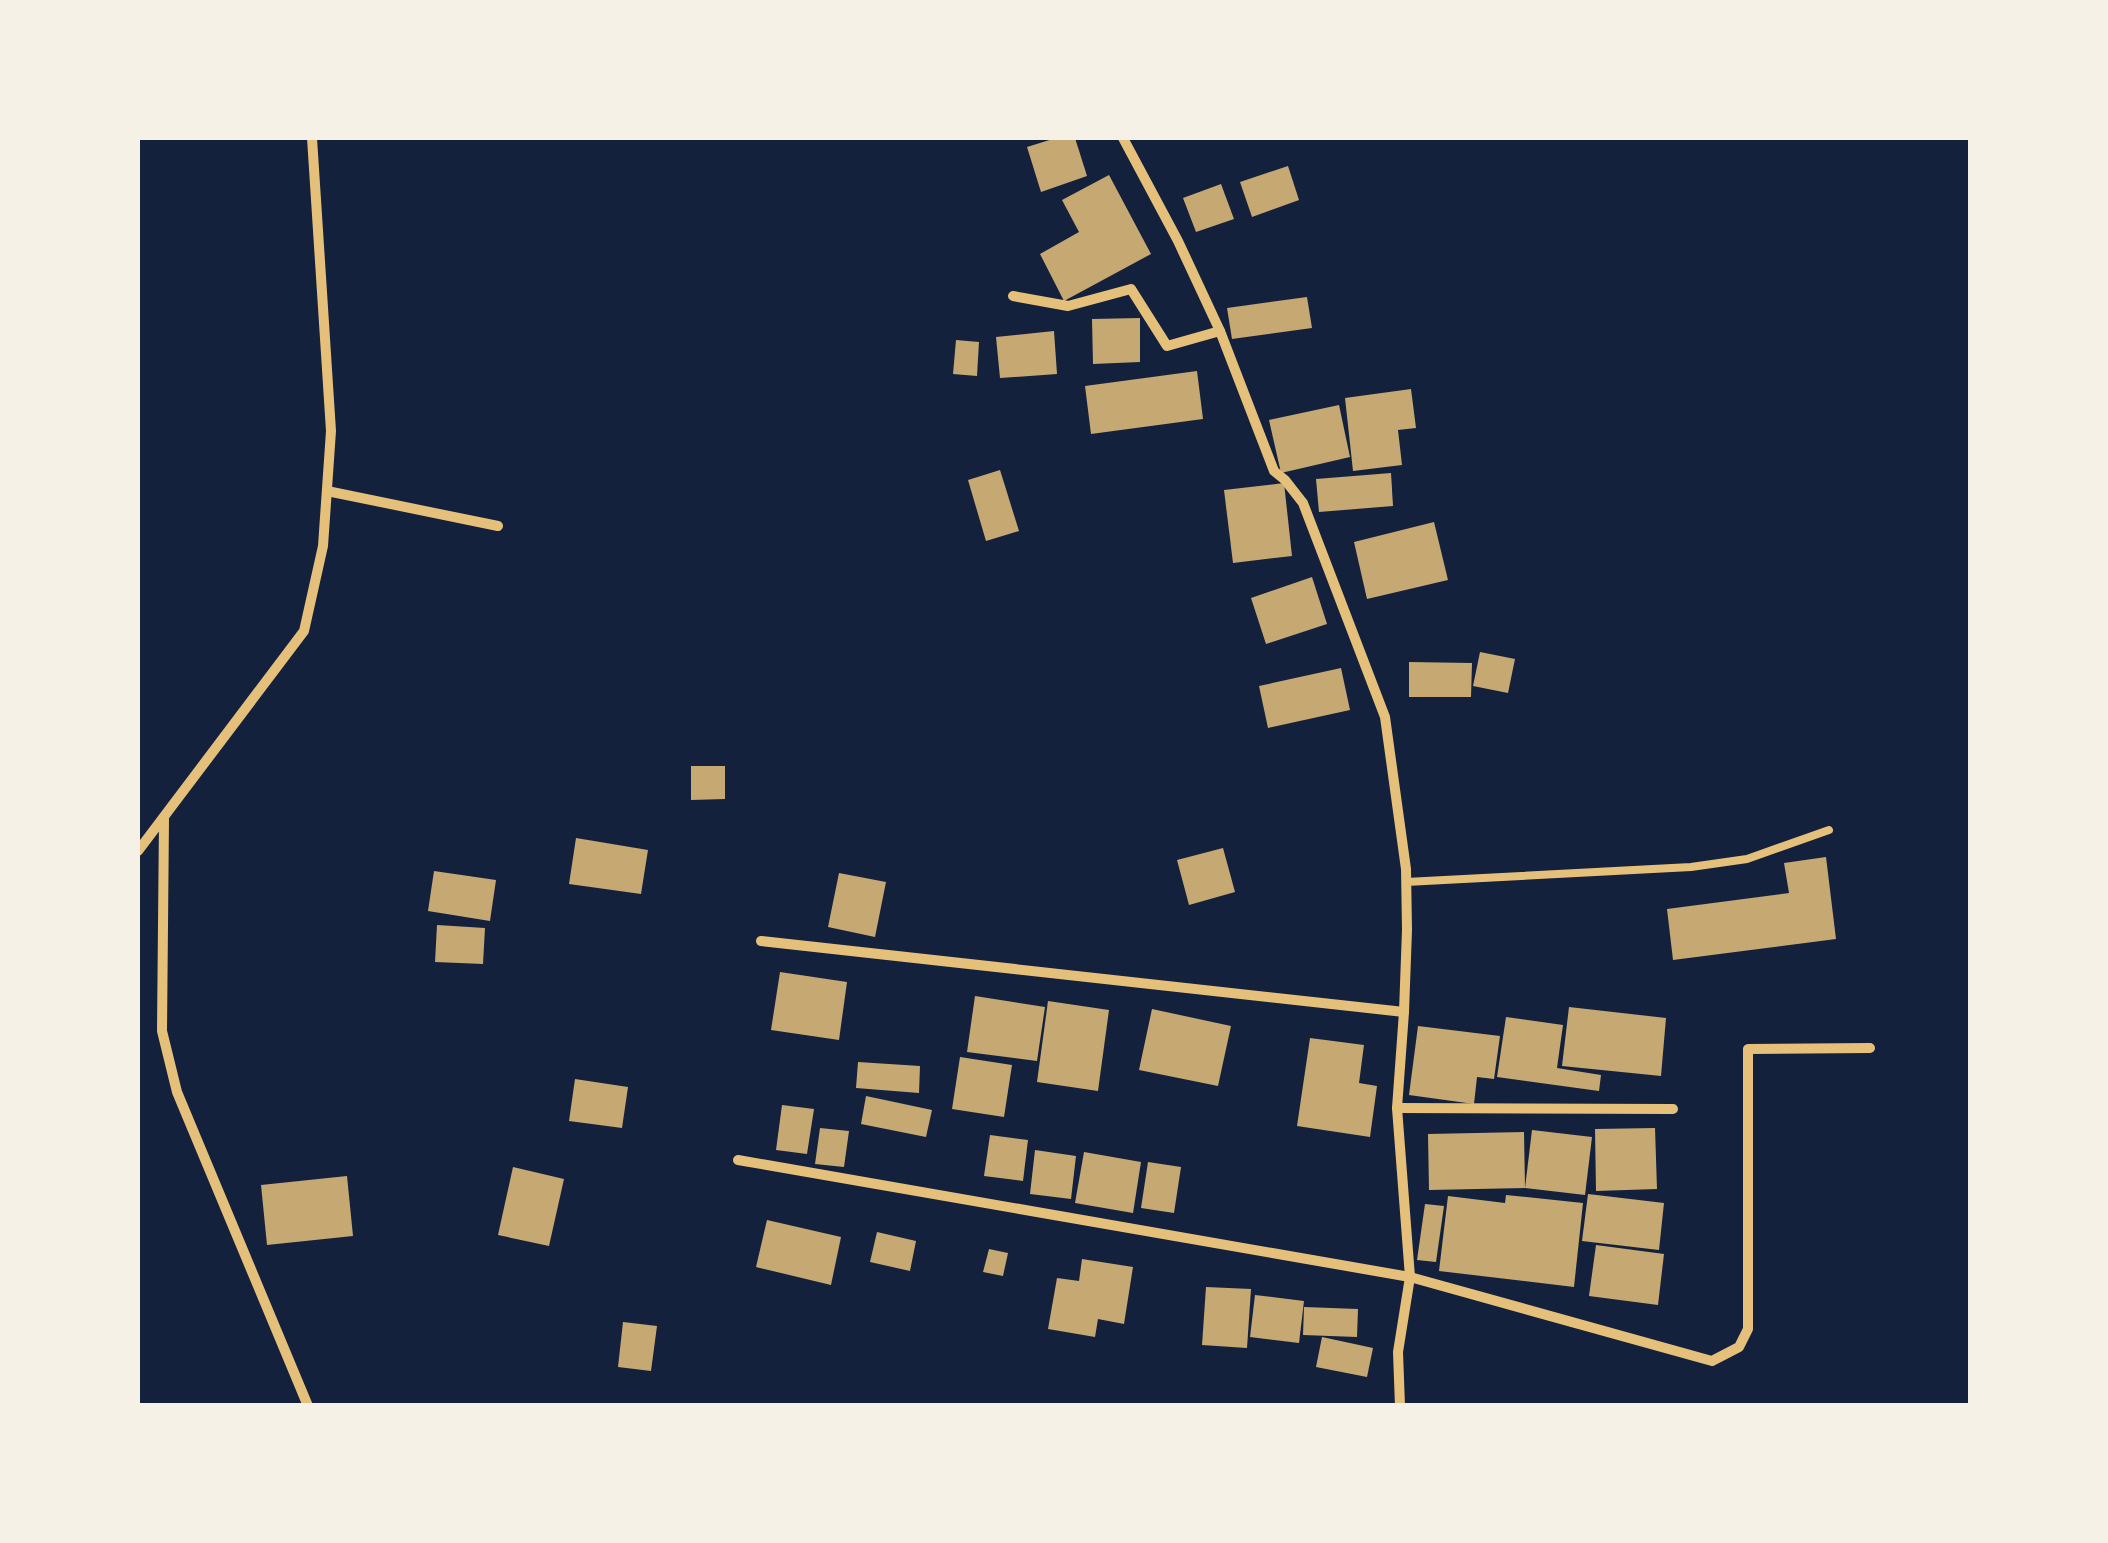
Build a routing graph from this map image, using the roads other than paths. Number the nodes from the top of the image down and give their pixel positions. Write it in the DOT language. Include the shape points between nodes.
graph roads {
  1 [pos="312,138"];
  2 [pos="1124,138"];
  3 [pos="1012,296"];
  4 [pos="1220,331"];
  5 [pos="326,491"];
  6 [pos="498,526"];
  7 [pos="164,818"];
  8 [pos="1829,830"];
  9 [pos="138,850"];
  10 [pos="1406,882"];
  11 [pos="761,941"];
  12 [pos="1404,1012"];
  13 [pos="1870,1048"];
  14 [pos="1397,1108"];
  15 [pos="1673,1110"];
  16 [pos="738,1160"];
  17 [pos="1410,1278"];
  18 [pos="308,1406"];
  19 [pos="1400,1406"];
  1 -- 5 [label="street" via="331,431"];
  2 -- 4 [label="street"];
  3 -- 4 [label="street" via="1068,306 1130,289 1167,346"];
  4 -- 10 [label="street" via="1274,471 1303,503 1385,717"];
  5 -- 6 [label="street"];
  5 -- 7 [label="street" via="323,546 304,631"];
  7 -- 9 [label="street"];
  7 -- 18 [label="street" via="162,1031 177,1092"];
  8 -- 10 [label="lane" via="1748,859 1710,864"];
  10 -- 12 [label="street"];
  11 -- 12 [label="street"];
  12 -- 14 [label="street"];
  13 -- 17 [label="street" via="1748,1049 1748,1329 1739,1348 1712,1361"];
  14 -- 15 [label="street"];
  14 -- 17 [label="street"];
  16 -- 17 [label="street"];
  17 -- 19 [label="street" via="1398,1352"];
}
